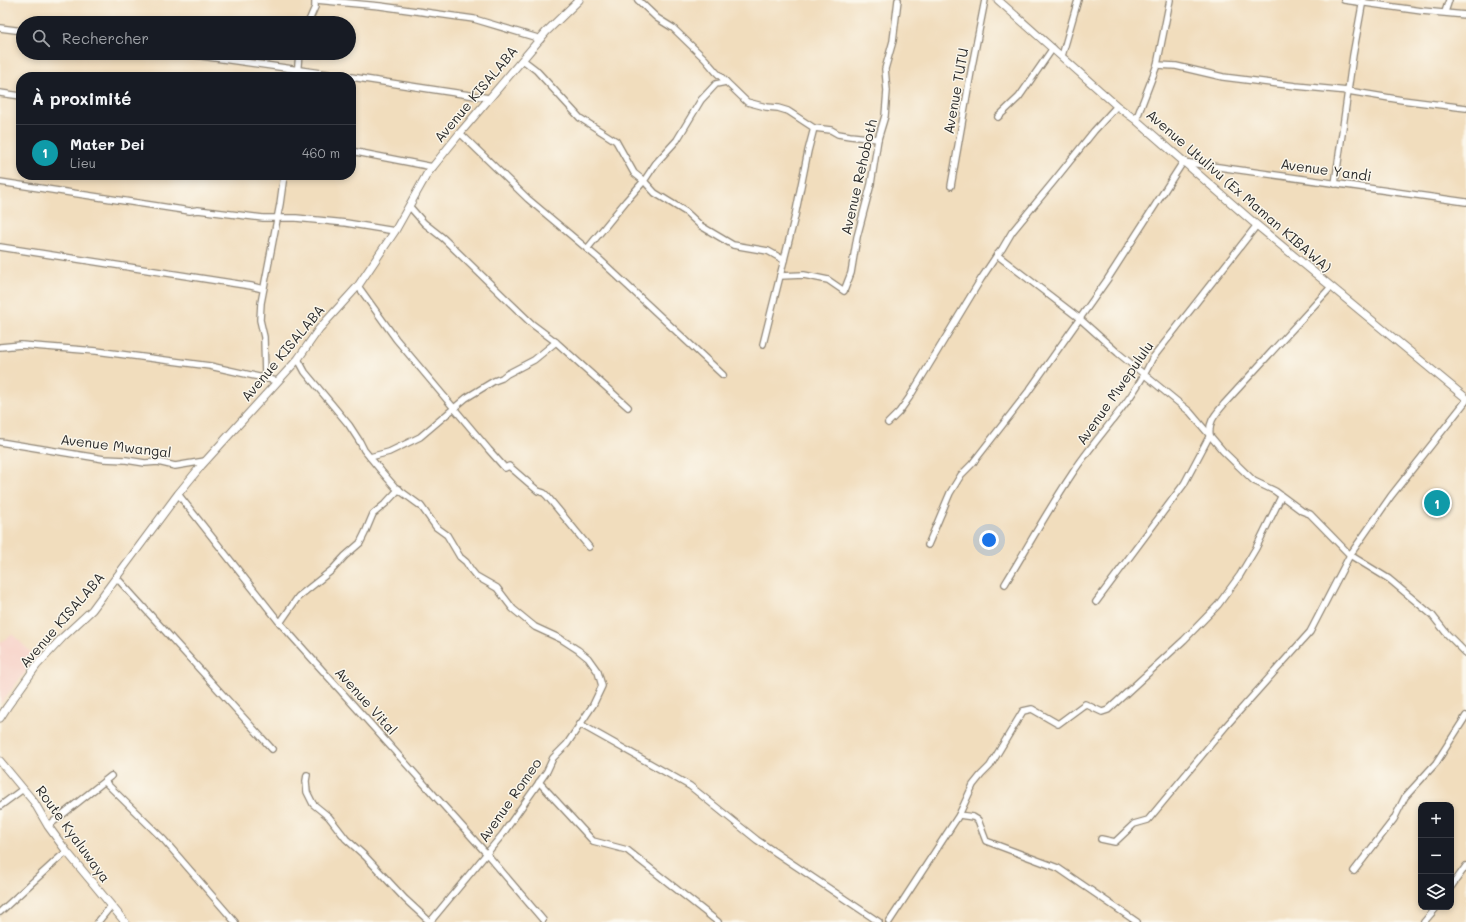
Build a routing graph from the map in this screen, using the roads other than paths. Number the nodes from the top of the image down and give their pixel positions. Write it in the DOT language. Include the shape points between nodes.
graph roads {
  1 [pos="316,0"];
  2 [pos="579,0"];
  3 [pos="638,0"];
  4 [pos="898,0"];
  5 [pos="984,0"];
  6 [pos="998,0"];
  7 [pos="1078,0"];
  8 [pos="1170,0"];
  9 [pos="1344,0"];
  10 [pos="1449,0"];
  11 [pos="1362,2"];
  12 [pos="1445,12"];
  13 [pos="1466,15"];
  14 [pos="311,16"];
  15 [pos="0,28"];
  16 [pos="16,30"];
  17 [pos="541,39"];
  18 [pos="1053,48"];
  19 [pos="1062,56"];
  20 [pos="231,60"];
  21 [pos="298,60"];
  22 [pos="523,60"];
  23 [pos="1157,65"];
  24 [pos="297,69"];
  25 [pos="317,72"];
  26 [pos="356,78"];
  27 [pos="726,82"];
  28 [pos="1348,91"];
  29 [pos="0,94"];
  30 [pos="16,96"];
  31 [pos="489,98"];
  32 [pos="1117,106"];
  33 [pos="1466,108"];
  34 [pos="998,117"];
  35 [pos="1136,120"];
  36 [pos="814,128"];
  37 [pos="460,132"];
  38 [pos="878,139"];
  39 [pos="356,152"];
  40 [pos="1184,162"];
  41 [pos="433,167"];
  42 [pos="283,180"];
  43 [pos="644,181"];
  44 [pos="0,182"];
  45 [pos="1335,184"];
  46 [pos="951,186"];
  47 [pos="1466,202"];
  48 [pos="410,207"];
  49 [pos="278,218"];
  50 [pos="1257,225"];
  51 [pos="395,231"];
  52 [pos="0,247"];
  53 [pos="587,249"];
  54 [pos="997,255"];
  55 [pos="784,260"];
  56 [pos="780,276"];
  57 [pos="358,286"];
  58 [pos="1331,287"];
  59 [pos="264,290"];
  60 [pos="1079,318"];
  61 [pos="556,342"];
  62 [pos="763,344"];
  63 [pos="0,347"];
  64 [pos="298,359"];
  65 [pos="723,375"];
  66 [pos="1145,375"];
  67 [pos="265,378"];
  68 [pos="277,381"];
  69 [pos="1466,398"];
  70 [pos="1466,401"];
  71 [pos="628,407"];
  72 [pos="453,408"];
  73 [pos="888,424"];
  74 [pos="1210,435"];
  75 [pos="0,442"];
  76 [pos="370,457"];
  77 [pos="205,462"];
  78 [pos="399,490"];
  79 [pos="178,494"];
  80 [pos="1281,496"];
  81 [pos="928,545"];
  82 [pos="589,547"];
  83 [pos="1350,555"];
  84 [pos="116,577"];
  85 [pos="1005,584"];
  86 [pos="1096,602"];
  87 [pos="280,623"];
  88 [pos="1466,653"];
  89 [pos="1466,716"];
  90 [pos="0,718"];
  91 [pos="580,724"];
  92 [pos="272,749"];
  93 [pos="0,761"];
  94 [pos="307,775"];
  95 [pos="111,776"];
  96 [pos="105,782"];
  97 [pos="539,782"];
  98 [pos="23,789"];
  99 [pos="0,806"];
  100 [pos="959,815"];
  101 [pos="48,826"];
  102 [pos="1101,839"];
  103 [pos="67,852"];
  104 [pos="486,854"];
  105 [pos="1466,866"];
  106 [pos="1354,871"];
  107 [pos="1454,883"];
  108 [pos="111,906"];
  109 [pos="1434,910"];
  110 [pos="0,912"];
  111 [pos="543,920"];
  112 [pos="98,922"];
  113 [pos="125,922"];
  114 [pos="235,922"];
  115 [pos="430,922"];
  116 [pos="718,922"];
  117 [pos="878,922"];
  118 [pos="889,922"];
  119 [pos="1137,922"];
  120 [pos="1424,922"];
  1 -- 14 [label="street"];
  1 -- 17 [label="street" via="474,19"];
  2 -- 17 [label="street, Avenue KISALABA"];
  3 -- 27 [label="street" via="657,18 673,28"];
  4 -- 38 [label="street, Avenue Rehoboth" via="893,40 885,69 887,106"];
  5 -- 46 [label="street, Avenue TUTU"];
  6 -- 18 [label="street, Avenue Utulivu (Ex Maman KIBAWA)"];
  7 -- 19 [label="street"];
  8 -- 23 [label="street"];
  9 -- 11 [label="street"];
  10 -- 12 [label="street"];
  11 -- 12 [label="street"];
  11 -- 28 [label="street"];
  12 -- 13 [label="street"];
  15 -- 16 [label="street"];
  17 -- 22 [label="street, Avenue KISALABA"];
  18 -- 19 [label="street, Avenue Utulivu (Ex Maman KIBAWA)"];
  18 -- 34 [label="street" via="1019,97"];
  19 -- 32 [label="street, Avenue Utulivu (Ex Maman KIBAWA)"];
  20 -- 24 [label="street"];
  21 -- 24 [label="street"];
  22 -- 31 [label="street, Avenue KISALABA"];
  22 -- 43 [label="street" via="536,70 580,118 616,141 634,173"];
  23 -- 28 [label="street" via="1296,86"];
  23 -- 35 [label="street"];
  24 -- 25 [label="street"];
  26 -- 31 [label="street"];
  27 -- 36 [label="street" via="747,102 788,111"];
  27 -- 43 [label="street" via="716,84 706,95"];
  28 -- 33 [label="street"];
  28 -- 45 [label="street"];
  29 -- 30 [label="street"];
  31 -- 37 [label="street, Avenue KISALABA"];
  32 -- 35 [label="street, Avenue Utulivu (Ex Maman KIBAWA)"];
  32 -- 54 [label="street" via="1012,232"];
  35 -- 40 [label="street, Avenue Utulivu (Ex Maman KIBAWA)"];
  36 -- 38 [label="street"];
  36 -- 55 [label="street"];
  37 -- 41 [label="street, Avenue KISALABA"];
  37 -- 53 [label="street" via="528,199"];
  38 -- 56 [label="street, Avenue Rehoboth" via="871,184 857,237 851,273 844,291 828,280 804,275"];
  39 -- 41 [label="street"];
  40 -- 45 [label="street, Avenue Yandi"];
  40 -- 50 [label="street, Avenue Utulivu (Ex Maman KIBAWA)"];
  40 -- 60 [label="street" via="1107,280"];
  41 -- 48 [label="street, Avenue KISALABA"];
  42 -- 49 [label="street"];
  43 -- 53 [label="street"];
  43 -- 55 [label="street" via="655,193 733,245 768,251"];
  44 -- 49 [label="street" via="190,211"];
  45 -- 47 [label="street, Avenue Yandi"];
  48 -- 51 [label="street, Avenue KISALABA"];
  48 -- 61 [label="street" via="532,324"];
  49 -- 51 [label="street" via="346,223"];
  49 -- 59 [label="street"];
  50 -- 58 [label="street, Avenue Utulivu (Ex Maman KIBAWA)"];
  50 -- 66 [label="street, Avenue Mwepululu" via="1152,359"];
  51 -- 57 [label="street, Avenue KISALABA"];
  52 -- 59 [label="street" via="252,286"];
  53 -- 65 [label="street"];
  54 -- 60 [label="street"];
  54 -- 73 [label="street" via="909,398"];
  55 -- 56 [label="street"];
  56 -- 62 [label="street"];
  57 -- 64 [label="street, Avenue KISALABA" via="319,329"];
  57 -- 72 [label="street" via="396,339"];
  58 -- 69 [label="street, Avenue Utulivu (Ex Maman KIBAWA)"];
  58 -- 74 [label="street" via="1224,404 1210,422"];
  59 -- 67 [label="street" via="260,320 264,337"];
  60 -- 66 [label="street"];
  60 -- 81 [label="street" via="1028,392 961,475 950,493"];
  61 -- 71 [label="street"];
  61 -- 72 [label="street" via="534,360 474,392"];
  63 -- 67 [label="street" via="22,345 96,352 210,366"];
  64 -- 68 [label="street, Avenue KISALABA"];
  64 -- 76 [label="street" via="305,372 349,426"];
  66 -- 74 [label="street" via="1190,412"];
  66 -- 85 [label="street, Avenue Mwepululu" via="1072,473"];
  67 -- 68 [label="street"];
  68 -- 77 [label="street, Avenue KISALABA"];
  70 -- 83 [label="street" via="1390,496"];
  72 -- 76 [label="street" via="420,437 389,452"];
  72 -- 82 [label="street" via="505,468 509,466 547,496"];
  74 -- 80 [label="street" via="1254,481"];
  74 -- 86 [label="street" via="1184,484"];
  75 -- 77 [label="street, Avenue Mwangal" via="145,463 158,462 176,466"];
  76 -- 78 [label="street"];
  77 -- 79 [label="street, Avenue KISALABA"];
  78 -- 87 [label="street" via="373,514 360,543 298,597"];
  78 -- 91 [label="street, Avenue Romeo" via="421,506 436,527 447,535 460,557 476,576 497,588 513,609 535,627 561,639 588,658 598,672 602,686 594,705"];
  79 -- 84 [label="street, Avenue KISALABA"];
  79 -- 87 [label="street, Avenue Vital"];
  80 -- 83 [label="street" via="1310,514"];
  80 -- 100 [label="street" via="1240,575 1218,604 1184,640 1108,710 1102,712 1085,704 1058,724 1032,709 1023,711 990,766 973,785"];
  83 -- 88 [label="street" via="1389,579 1432,615"];
  83 -- 102 [label="street" via="1310,632 1226,726 1148,820 1134,824 1115,842"];
  84 -- 90 [label="street, Avenue KISALABA" via="92,610 37,665"];
  84 -- 92 [label="street"];
  87 -- 104 [label="street, Avenue Vital"];
  89 -- 106 [label="street" via="1436,763 1405,797 1394,819"];
  91 -- 97 [label="street, Avenue Romeo" via="567,744 553,758"];
  91 -- 117 [label="street" via="690,786 757,840"];
  93 -- 98 [label="street, Route Kyaluwaya"];
  94 -- 115 [label="street" via="306,792 313,804 329,817 346,839"];
  95 -- 96 [label="street"];
  96 -- 101 [label="street"];
  96 -- 114 [label="street" via="164,840"];
  97 -- 104 [label="street, Avenue Romeo"];
  97 -- 116 [label="street" via="593,841 627,850"];
  98 -- 99 [label="street"];
  98 -- 101 [label="street, Route Kyaluwaya"];
  100 -- 118 [label="street"];
  100 -- 119 [label="street" via="978,820 986,841 1058,868"];
  101 -- 103 [label="street, Route Kyaluwaya"];
  103 -- 108 [label="street, Route Kyaluwaya"];
  103 -- 110 [label="street"];
  104 -- 111 [label="street, Avenue Vital"];
  104 -- 115 [label="street, Avenue Romeo"];
  105 -- 107 [label="street"];
  108 -- 112 [label="street"];
  108 -- 113 [label="street, Route Kyaluwaya"];
  109 -- 120 [label="street"];
}
